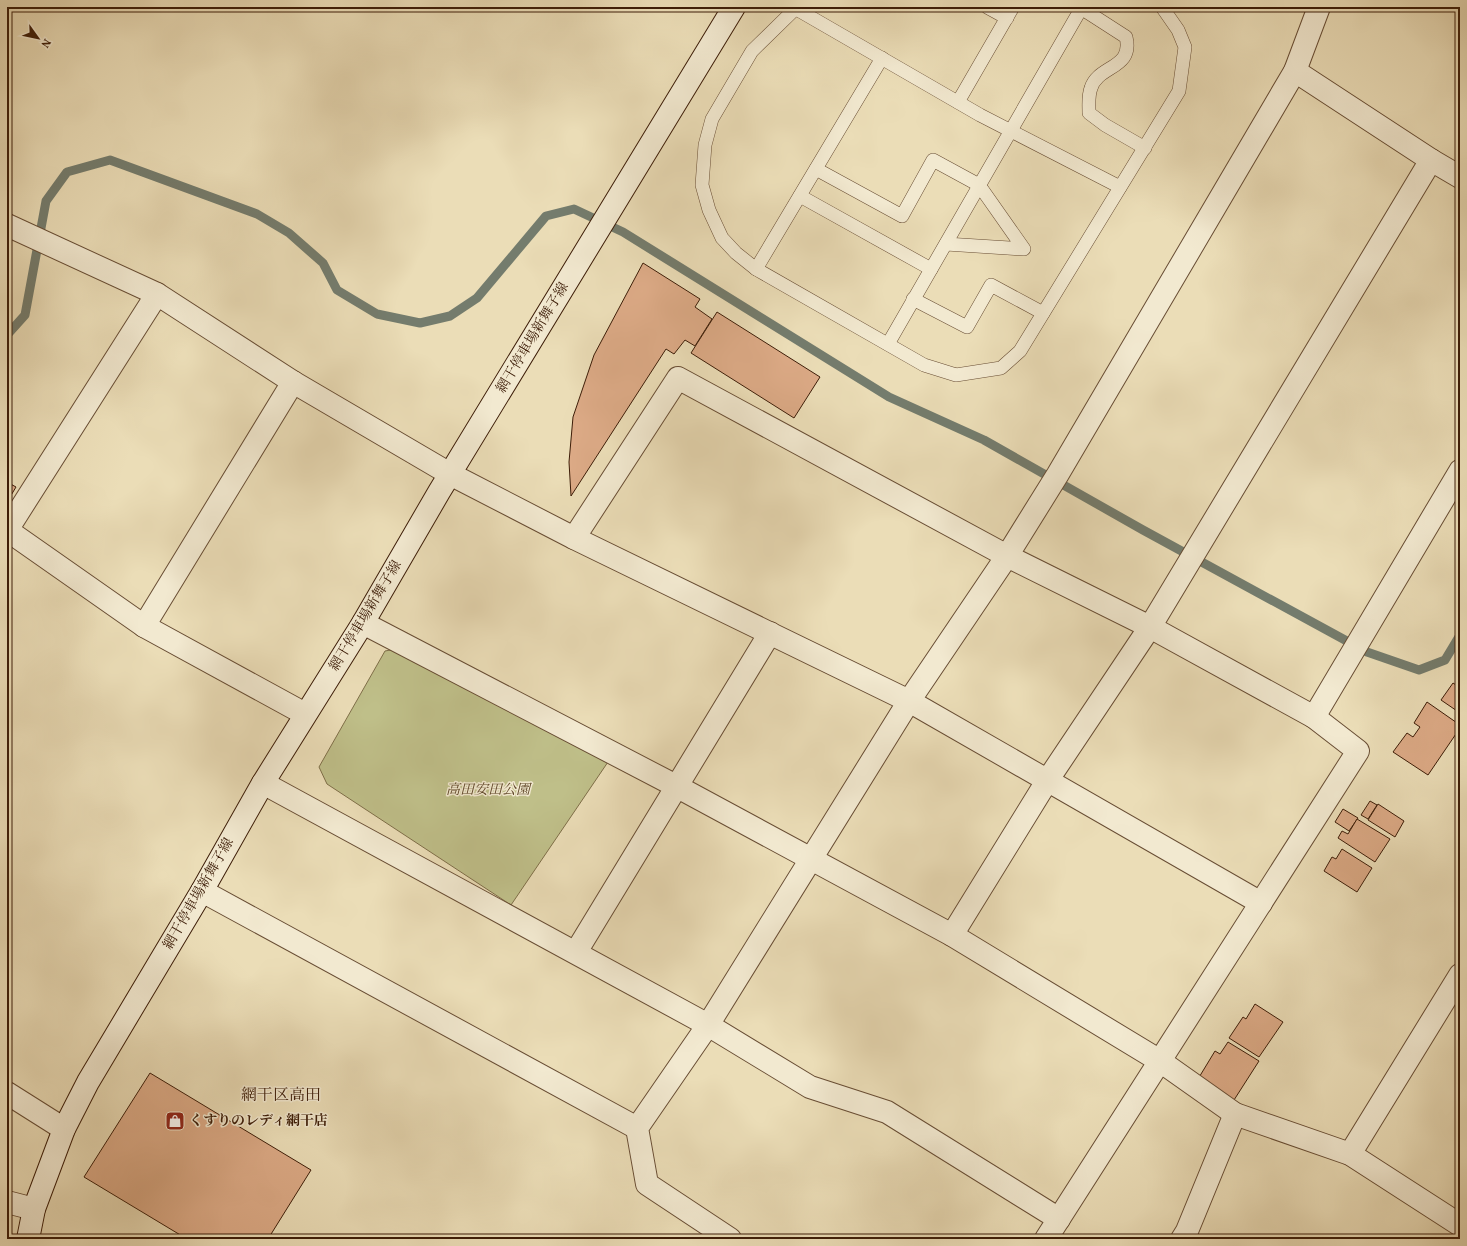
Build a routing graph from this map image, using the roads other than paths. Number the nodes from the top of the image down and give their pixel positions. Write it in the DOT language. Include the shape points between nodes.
graph roads {
  1 [pos="734,7"];
  2 [pos="795,7"];
  3 [pos="987,7"];
  4 [pos="1162,7"];
  5 [pos="1319,7"];
  6 [pos="1082,8"];
  7 [pos="1010,12"];
  8 [pos="882,58"];
  9 [pos="1295,71"];
  10 [pos="958,102"];
  11 [pos="1010,130"];
  12 [pos="1145,148"];
  13 [pos="1431,160"];
  14 [pos="816,168"];
  15 [pos="1460,177"];
  16 [pos="979,185"];
  17 [pos="1120,187"];
  18 [pos="800,196"];
  19 [pos="7,225"];
  20 [pos="946,244"];
  21 [pos="756,269"];
  22 [pos="931,269"];
  23 [pos="157,294"];
  24 [pos="913,299"];
  25 [pos="1043,313"];
  26 [pos="888,344"];
  27 [pos="293,382"];
  28 [pos="1460,471"];
  29 [pos="450,474"];
  30 [pos="574,538"];
  31 [pos="1007,556"];
  32 [pos="362,623"];
  33 [pos="144,626"];
  34 [pos="1150,627"];
  35 [pos="770,633"];
  36 [pos="909,701"];
  37 [pos="305,714"];
  38 [pos="1314,717"];
  39 [pos="1047,781"];
  40 [pos="263,783"];
  41 [pos="676,786"];
  42 [pos="811,859"];
  43 [pos="202,891"];
  44 [pos="1261,903"];
  45 [pos="952,934"];
  46 [pos="576,952"];
  47 [pos="1460,975"];
  48 [pos="708,1025"];
  49 [pos="1160,1061"];
  50 [pos="7,1093"];
  51 [pos="1235,1114"];
  52 [pos="637,1128"];
  53 [pos="64,1129"];
  54 [pos="1350,1154"];
  55 [pos="7,1202"];
  56 [pos="34,1209"];
  57 [pos="1059,1220"];
  58 [pos="1460,1226"];
  59 [pos="28,1239"];
  60 [pos="730,1239"];
  61 [pos="1046,1239"];
  62 [pos="1182,1239"];
  1 -- 29 [label="street, 網干停車場新舞子線"];
  2 -- 8 [label="lane"];
  2 -- 21 [label="lane" via="752,51 712,119 705,145 702,185 709,210 722,238"];
  3 -- 7 [label="lane"];
  4 -- 12 [label="lane" via="1178,30 1185,47 1183,68 1179,91"];
  5 -- 9 [label="street"];
  6 -- 11 [label="lane"];
  6 -- 12 [label="lane" via="1126,37 1128,45 1126,54 1118,64 1097,78 1091,87 1089,113 1105,126"];
  7 -- 10 [label="lane"];
  8 -- 10 [label="lane"];
  8 -- 14 [label="lane"];
  9 -- 13 [label="street"];
  9 -- 31 [label="street"];
  10 -- 11 [label="lane"];
  11 -- 16 [label="lane"];
  11 -- 17 [label="lane"];
  12 -- 17 [label="lane"];
  13 -- 15 [label="street"];
  13 -- 34 [label="street"];
  14 -- 16 [label="lane" via="902,216 933,160"];
  14 -- 18 [label="lane"];
  16 -- 20 [label="lane"];
  16 -- 20 [label="lane" via="1024,249"];
  17 -- 25 [label="lane"];
  18 -- 21 [label="lane"];
  18 -- 22 [label="lane"];
  19 -- 23 [label="street"];
  20 -- 22 [label="lane"];
  21 -- 26 [label="lane"];
  22 -- 24 [label="lane"];
  23 -- 27 [label="street"];
  23 -- 33 [label="street" via="7,530"];
  24 -- 25 [label="lane" via="967,327 990,285"];
  24 -- 26 [label="lane"];
  25 -- 26 [label="lane" via="1020,351 1001,368 956,375 924,365"];
  27 -- 29 [label="street"];
  27 -- 33 [label="street"];
  28 -- 38 [label="street"];
  29 -- 30 [label="street"];
  29 -- 32 [label="street, 網干停車場新舞子線"];
  30 -- 31 [label="street" via="678,378"];
  30 -- 35 [label="street"];
  31 -- 34 [label="street"];
  31 -- 36 [label="street"];
  32 -- 37 [label="street, 網干停車場新舞子線"];
  32 -- 41 [label="street"];
  33 -- 37 [label="street"];
  34 -- 38 [label="street"];
  34 -- 39 [label="street"];
  35 -- 36 [label="street"];
  35 -- 41 [label="street"];
  36 -- 39 [label="street"];
  36 -- 42 [label="street"];
  37 -- 40 [label="street, 網干停車場新舞子線"];
  38 -- 44 [label="street" via="1358,751"];
  39 -- 44 [label="street"];
  39 -- 45 [label="street"];
  40 -- 43 [label="street, 網干停車場新舞子線"];
  40 -- 46 [label="street"];
  41 -- 42 [label="street"];
  41 -- 46 [label="street"];
  42 -- 45 [label="street"];
  42 -- 48 [label="street"];
  43 -- 52 [label="street"];
  43 -- 53 [label="street, 網干停車場新舞子線" via="88,1082"];
  44 -- 49 [label="street"];
  45 -- 49 [label="street"];
  46 -- 48 [label="street"];
  47 -- 54 [label="street"];
  48 -- 52 [label="street"];
  48 -- 57 [label="street" via="810,1087 887,1112"];
  49 -- 51 [label="street"];
  49 -- 57 [label="street"];
  50 -- 53 [label="street"];
  51 -- 54 [label="street"];
  51 -- 62 [label="street"];
  52 -- 60 [label="street" via="647,1184"];
  53 -- 56 [label="street, 網干停車場新舞子線"];
  54 -- 58 [label="street"];
  55 -- 56 [label="street"];
  56 -- 59 [label="street, 網干停車場新舞子線"];
  57 -- 61 [label="street"];
}
